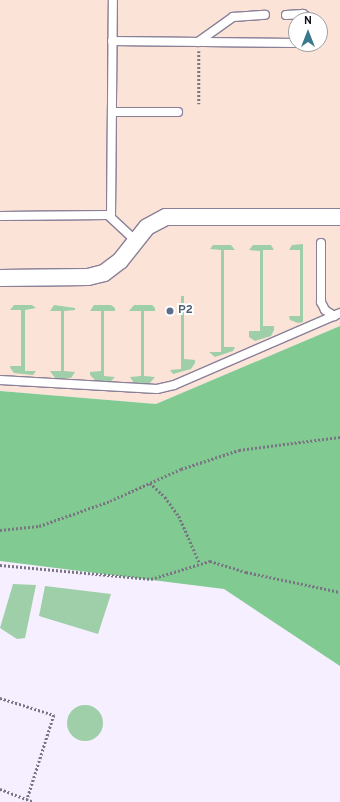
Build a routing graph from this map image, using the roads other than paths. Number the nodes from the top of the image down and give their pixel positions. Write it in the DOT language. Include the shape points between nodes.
graph roads {
  1 [pos="113,0"];
  2 [pos="264,15"];
  3 [pos="112,41"];
  4 [pos="288,43"];
  5 [pos="198,45"];
  6 [pos="112,112"];
  7 [pos="178,112"];
  8 [pos="0,216"];
  9 [pos="111,216"];
  10 [pos="340,217"];
  11 [pos="135,240"];
  12 [pos="321,243"];
  13 [pos="0,278"];
  14 [pos="337,314"];
  15 [pos="0,380"];
  1 -- 3 [label="lane"];
  2 -- 5 [label="lane" via="234,17"];
  3 -- 5 [label="lane"];
  3 -- 6 [label="lane"];
  4 -- 5 [label="lane"];
  6 -- 7 [label="lane"];
  6 -- 9 [label="lane"];
  8 -- 9 [label="lane"];
  9 -- 11 [label="lane"];
  10 -- 11 [label="street" via="166,218 147,227"];
  11 -- 13 [label="street" via="120,261 104,273 88,277"];
  12 -- 14 [label="lane" via="321,302 324,310"];
  14 -- 15 [label="lane" via="174,385 157,389"];
}
